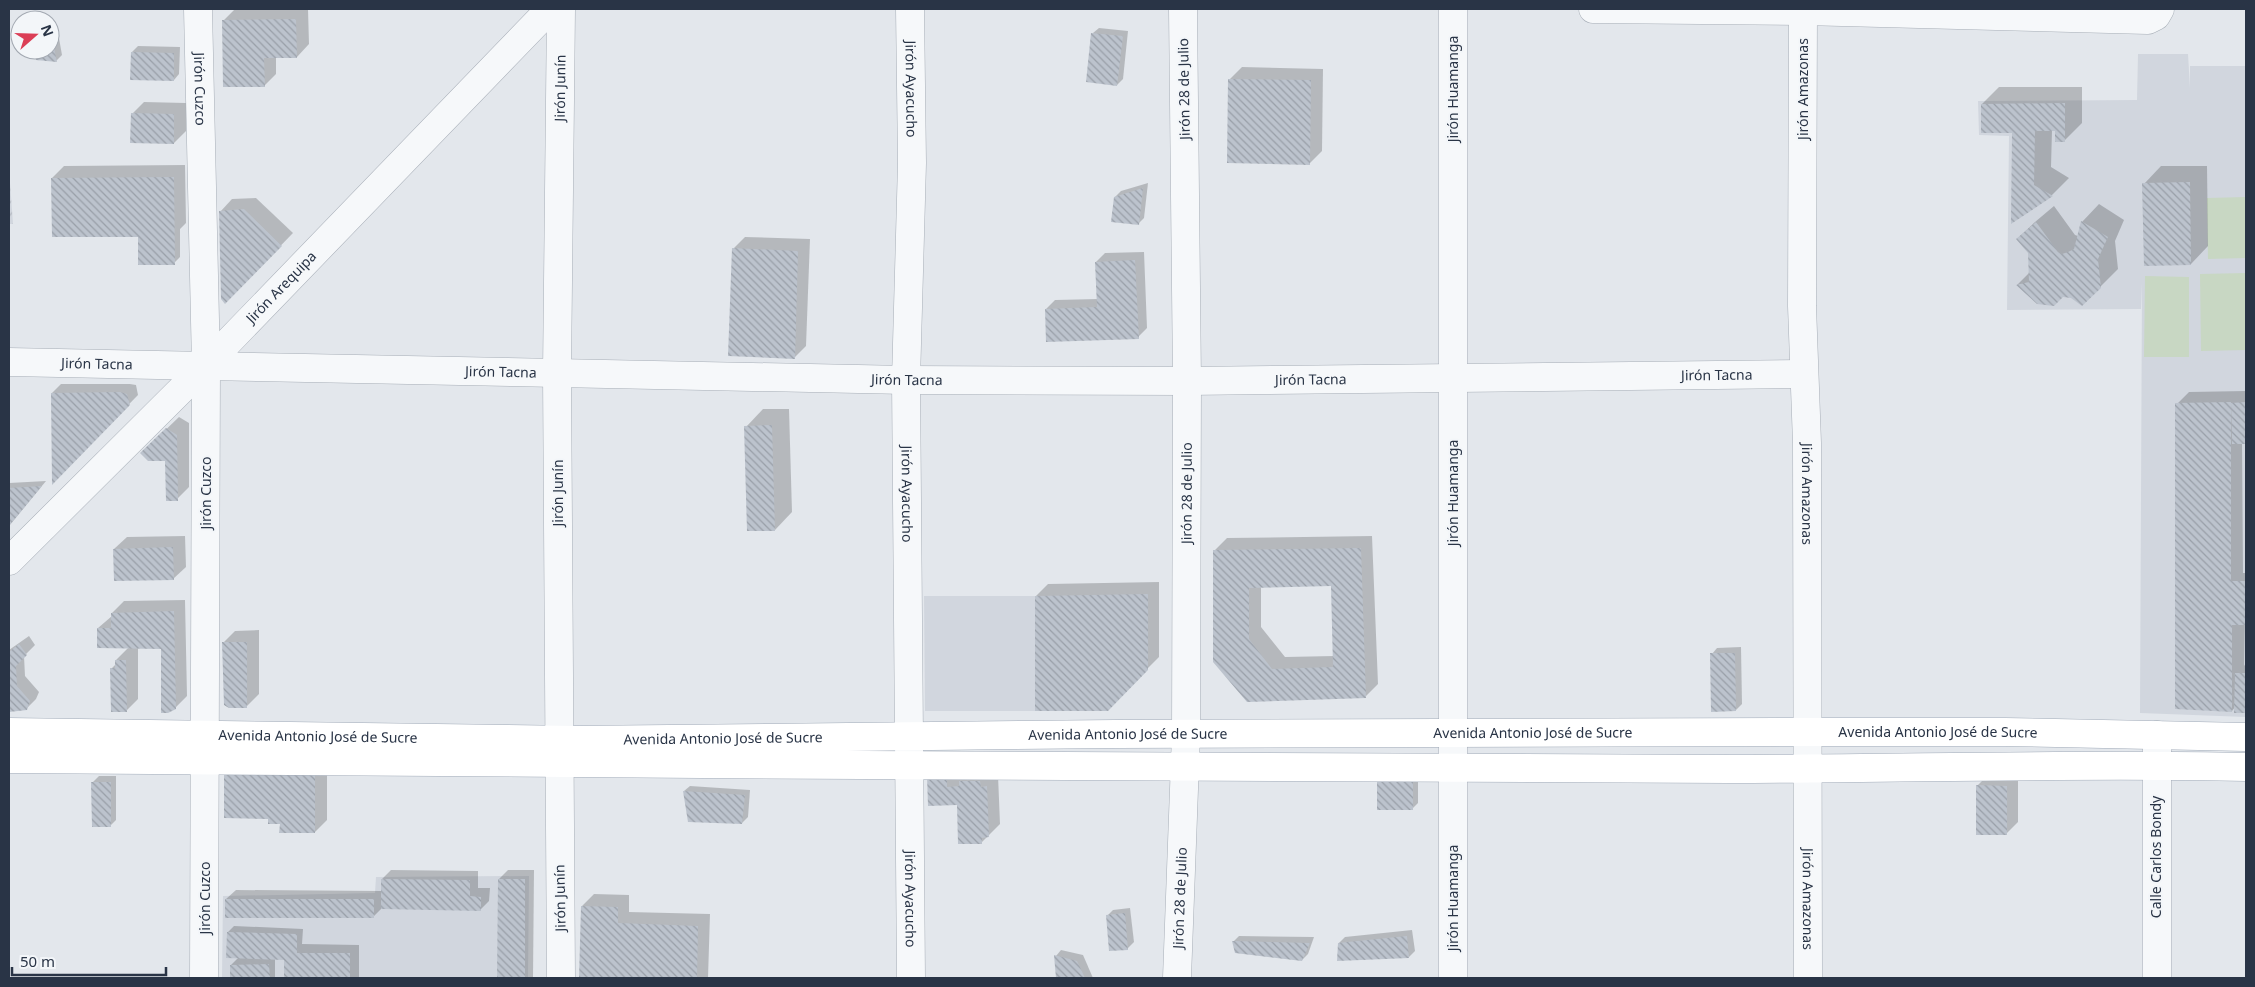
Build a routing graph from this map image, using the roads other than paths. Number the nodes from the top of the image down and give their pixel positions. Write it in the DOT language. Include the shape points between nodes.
graph roads {
  1 [pos="198,9"];
  2 [pos="550,9"];
  3 [pos="561,9"];
  4 [pos="910,9"];
  5 [pos="1183,9"];
  6 [pos="1453,9"];
  7 [pos="1593,9"];
  8 [pos="1803,9"];
  9 [pos="2158,12"];
  10 [pos="9,362"];
  11 [pos="206,365"];
  12 [pos="557,373"];
  13 [pos="1804,374"];
  14 [pos="1453,379"];
  15 [pos="906,380"];
  16 [pos="1187,381"];
  17 [pos="9,561"];
  18 [pos="9,732"];
  19 [pos="1807,732"];
  20 [pos="205,734"];
  21 [pos="1453,734"];
  22 [pos="1186,735"];
  23 [pos="2157,735"];
  24 [pos="909,736"];
  25 [pos="2246,737"];
  26 [pos="558,752"];
  27 [pos="9,759"];
  28 [pos="205,761"];
  29 [pos="2155,765"];
  30 [pos="909,766"];
  31 [pos="2246,766"];
  32 [pos="1186,767"];
  33 [pos="1453,767"];
  34 [pos="1807,769"];
  35 [pos="204,978"];
  36 [pos="561,978"];
  37 [pos="911,978"];
  38 [pos="1177,978"];
  39 [pos="1453,978"];
  40 [pos="1808,978"];
  41 [pos="2157,978"];
  1 -- 11 [label="street, Jirón Cuzco"];
  2 -- 11 [label="street, Jirón Arequipa"];
  3 -- 12 [label="street, Jirón Junín"];
  4 -- 15 [label="street, Jirón Ayacucho" via="912,163"];
  5 -- 16 [label="street, Jirón 28 de Julio"];
  6 -- 14 [label="street, Jirón Huamanga"];
  7 -- 8 [label="street"];
  8 -- 9 [label="street" via="2148,20"];
  8 -- 13 [label="street, Jirón Amazonas"];
  10 -- 11 [label="street, Jirón Tacna"];
  11 -- 12 [label="street, Jirón Tacna"];
  11 -- 17 [label="street, Jirón Arequipa"];
  11 -- 20 [label="street, Jirón Cuzco"];
  12 -- 15 [label="street, Jirón Tacna"];
  12 -- 26 [label="street, Jirón Junín"];
  13 -- 14 [label="street, Jirón Tacna"];
  13 -- 19 [label="street, Jirón Amazonas"];
  14 -- 16 [label="street, Jirón Tacna"];
  14 -- 21 [label="street, Jirón Huamanga"];
  15 -- 16 [label="street, Jirón Tacna"];
  15 -- 24 [label="street, Jirón Ayacucho"];
  16 -- 22 [label="street, Jirón 28 de Julio"];
  18 -- 20 [label="main road, Avenida Antonio José de Sucre"];
  19 -- 21 [label="main road, Avenida Antonio José de Sucre"];
  19 -- 23 [label="main road, Avenida Antonio José de Sucre"];
  19 -- 34 [label="street, Jirón Amazonas"];
  20 -- 26 [label="main road, Avenida Antonio José de Sucre"];
  20 -- 28 [label="street, Jirón Cuzco"];
  21 -- 22 [label="main road, Avenida Antonio José de Sucre"];
  21 -- 33 [label="street, Jirón Huamanga"];
  22 -- 24 [label="main road, Avenida Antonio José de Sucre"];
  22 -- 32 [label="street, Jirón 28 de Julio"];
  23 -- 25 [label="main road, Avenida Antonio José de Sucre"];
  23 -- 29 [label="street, Calle Carlos Bondy"];
  24 -- 26 [label="main road, Avenida Antonio José de Sucre"];
  24 -- 30 [label="street, Jirón Ayacucho"];
  26 -- 28 [label="main road, Avenida Antonio José de Sucre"];
  26 -- 30 [label="main road, Avenida Antonio José de Sucre"];
  26 -- 36 [label="street, Jirón Junín"];
  27 -- 28 [label="main road, Avenida Antonio José de Sucre"];
  28 -- 35 [label="street, Jirón Cuzco"];
  29 -- 31 [label="main road, Avenida Antonio José de Sucre"];
  29 -- 34 [label="main road, Avenida Antonio José de Sucre"];
  29 -- 41 [label="street, Calle Carlos Bondy"];
  30 -- 32 [label="main road, Avenida Antonio José de Sucre"];
  30 -- 37 [label="street, Jirón Ayacucho"];
  32 -- 33 [label="main road, Avenida Antonio José de Sucre"];
  32 -- 38 [label="street, Jirón 28 de Julio"];
  33 -- 34 [label="main road, Avenida Antonio José de Sucre"];
  33 -- 39 [label="street, Jirón Huamanga"];
  34 -- 40 [label="street, Jirón Amazonas"];
}
